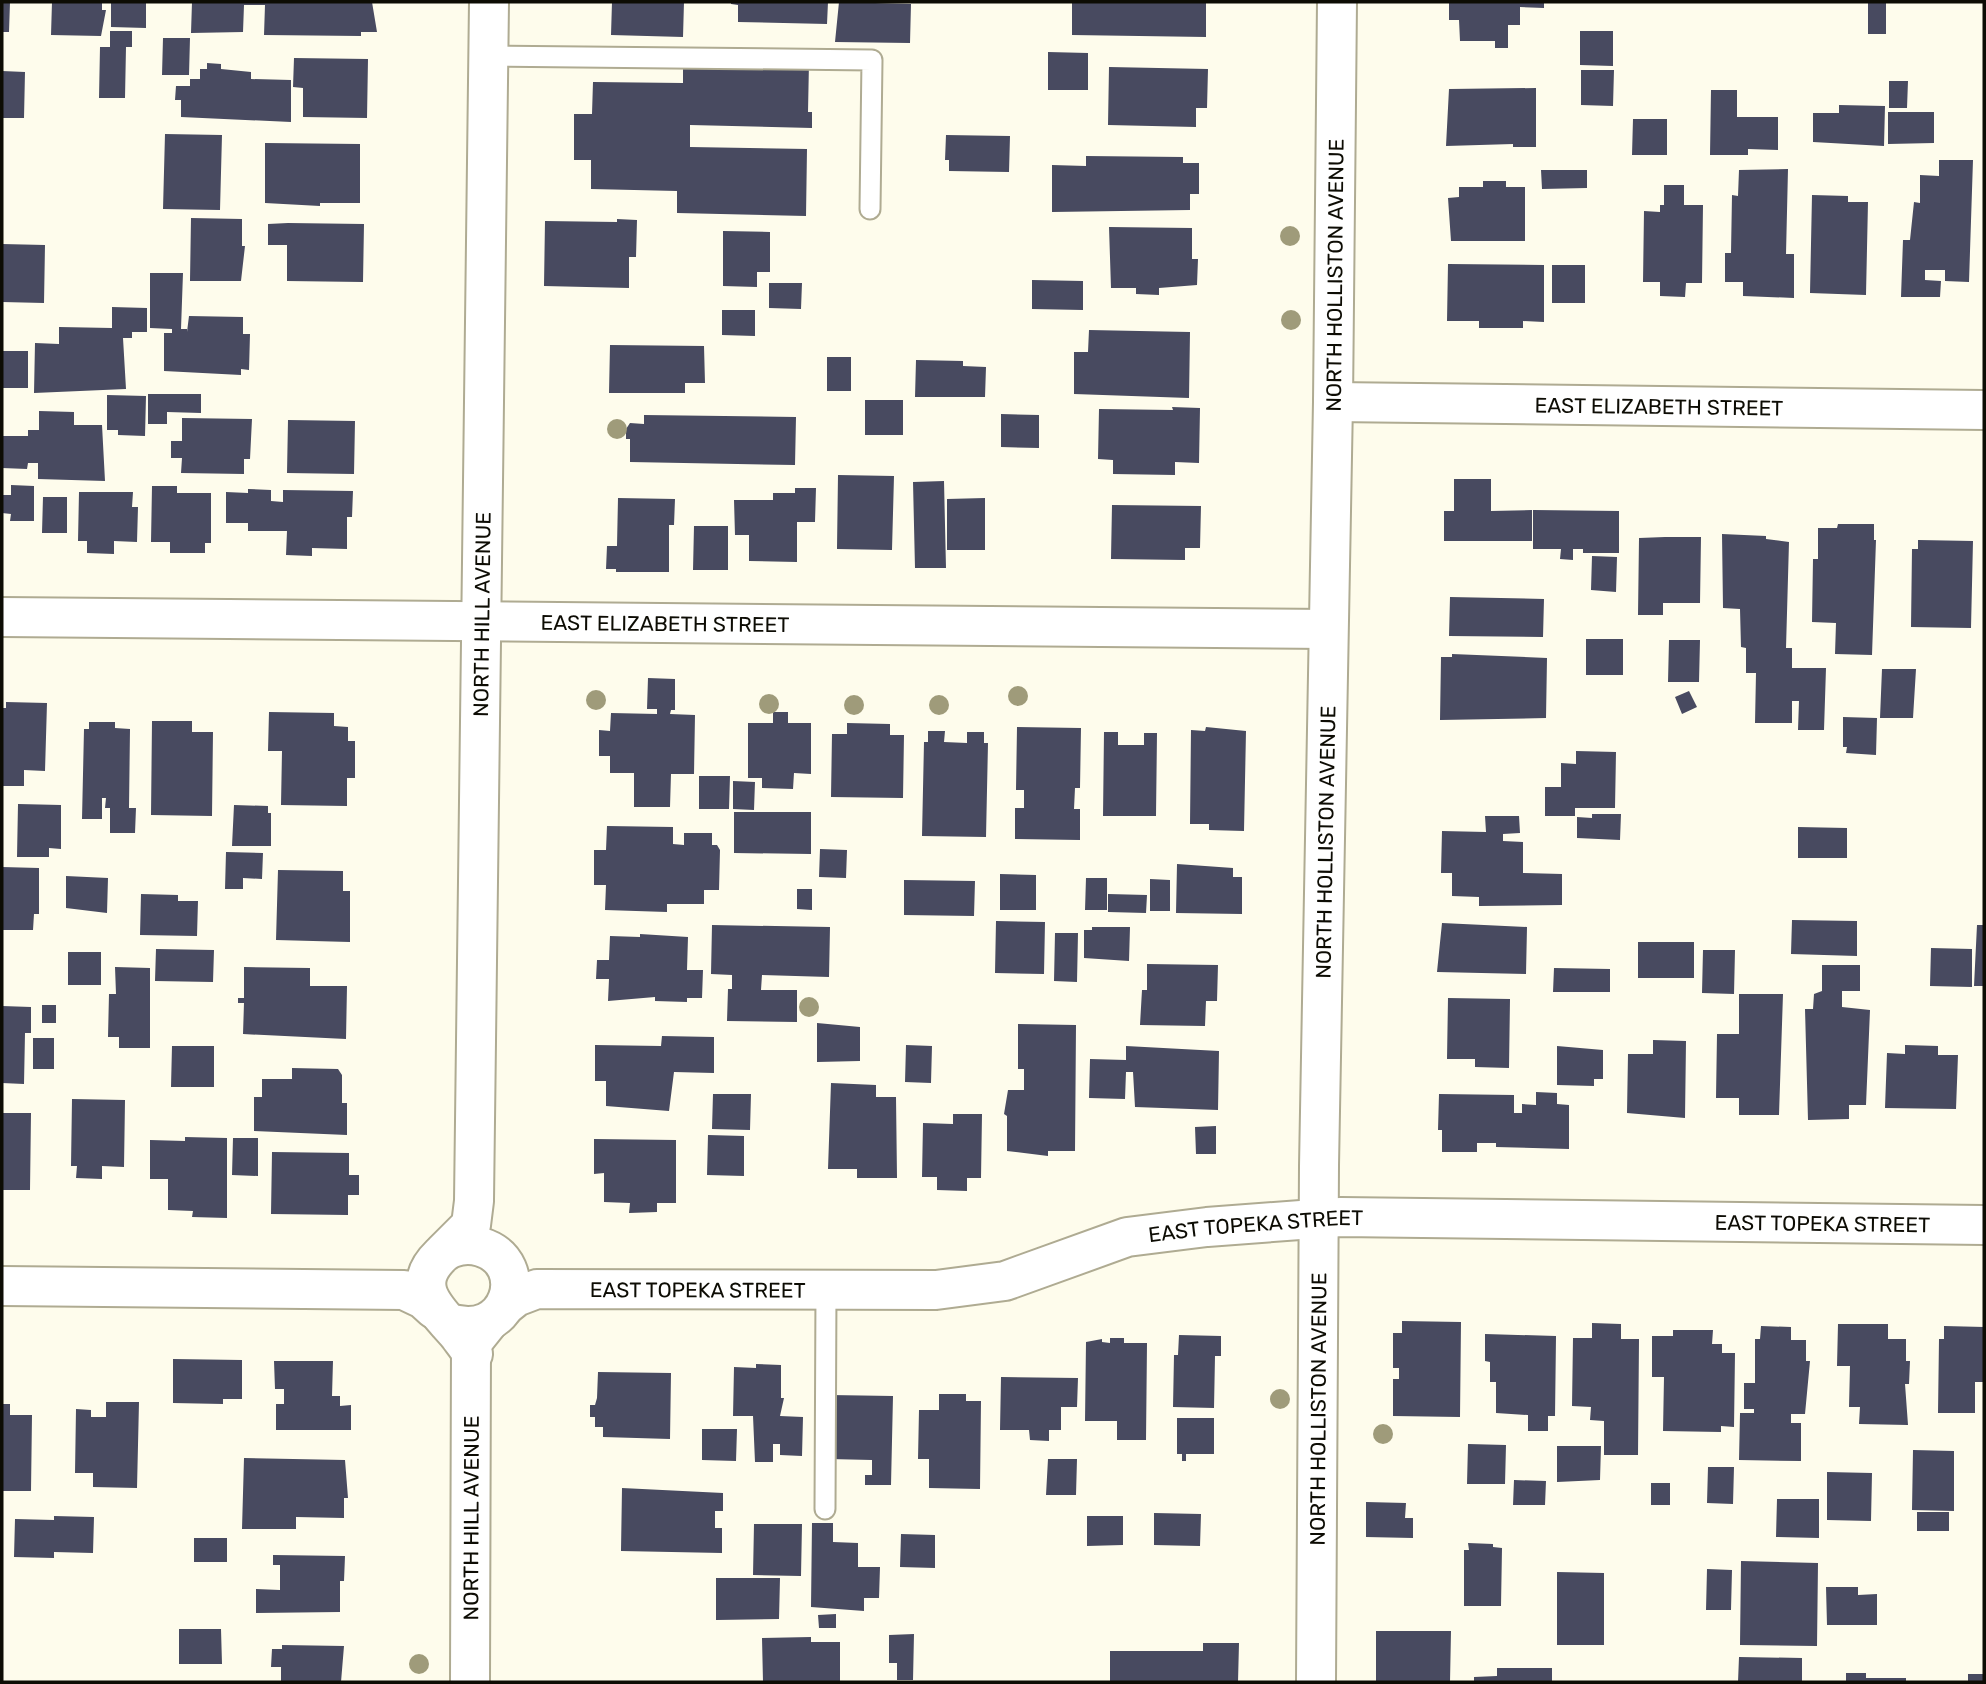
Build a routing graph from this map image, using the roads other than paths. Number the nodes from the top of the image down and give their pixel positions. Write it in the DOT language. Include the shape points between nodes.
graph roads {
  1 [pos="489,2"];
  2 [pos="1337,2"];
  3 [pos="488,56"];
  4 [pos="870,209"];
  5 [pos="1333,402"];
  6 [pos="1984,410"];
  7 [pos="2,617"];
  8 [pos="480,620"];
  9 [pos="1328,629"];
  10 [pos="1320,1219"];
  11 [pos="471,1225"];
  12 [pos="1984,1225"];
  13 [pos="500,1260"];
  14 [pos="2,1286"];
  15 [pos="431,1289"];
  16 [pos="825,1290"];
  17 [pos="500,1318"];
  18 [pos="825,1509"];
  19 [pos="470,1682"];
  20 [pos="1317,1682"];
  1 -- 3 [label="street, NORTH HILL AVENUE"];
  2 -- 5 [label="street, NORTH HOLLISTON AVENUE"];
  3 -- 4 [label="lane" via="872,60"];
  3 -- 8 [label="street, NORTH HILL AVENUE"];
  5 -- 6 [label="street, EAST ELIZABETH STREET"];
  5 -- 9 [label="street, NORTH HOLLISTON AVENUE"];
  7 -- 8 [label="street, EAST ELIZABETH STREET"];
  8 -- 9 [label="street, EAST ELIZABETH STREET"];
  8 -- 11 [label="street, NORTH HILL AVENUE"];
  9 -- 10 [label="street, NORTH HOLLISTON AVENUE"];
  10 -- 12 [label="street, EAST TOPEKA STREET"];
  10 -- 16 [label="street, EAST TOPEKA STREET" via="1127,1237 1005,1281 950,1289"];
  10 -- 20 [label="street, NORTH HOLLISTON AVENUE"];
  11 -- 13 [label="street"];
  11 -- 15 [label="street"];
  13 -- 15 [label="street" via="471,1245"];
  13 -- 17 [label="street, NORTH HILL AVENUE" via="510,1291"];
  14 -- 15 [label="street"];
  15 -- 17 [label="street"];
  16 -- 17 [label="street, EAST TOPEKA STREET"];
  16 -- 18 [label="lane"];
  17 -- 19 [label="street, NORTH HILL AVENUE"];
}
